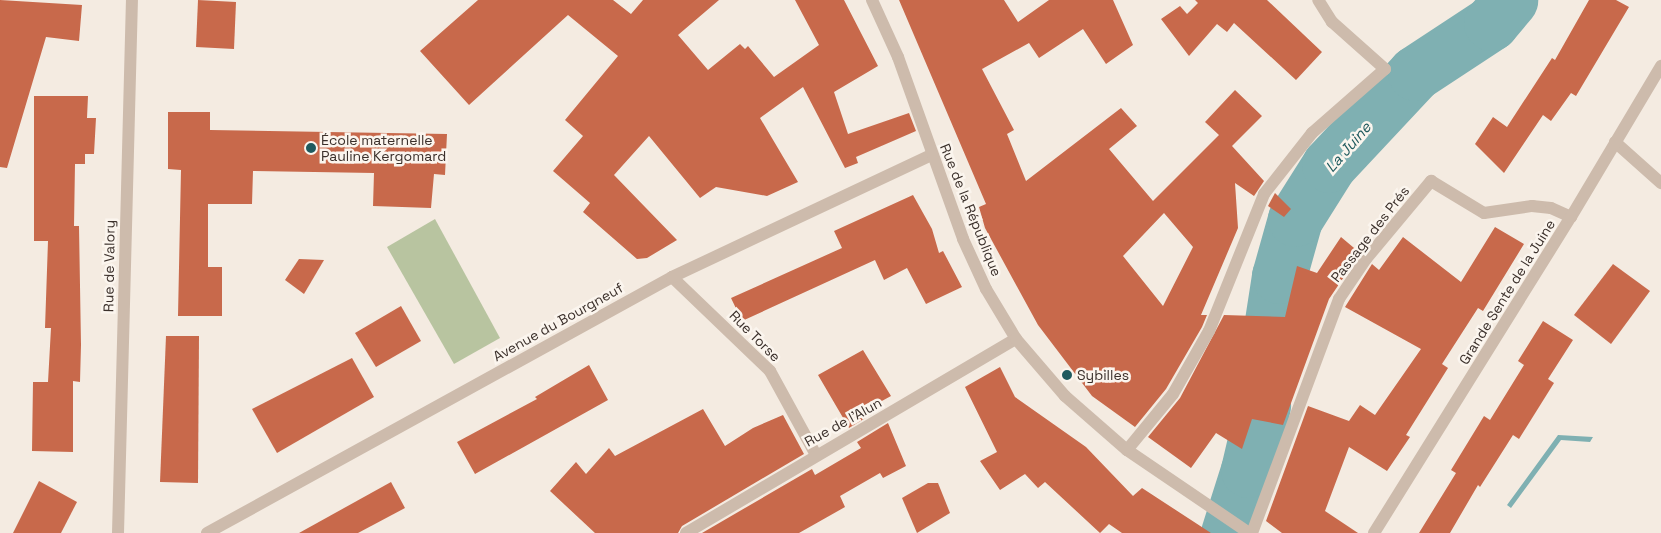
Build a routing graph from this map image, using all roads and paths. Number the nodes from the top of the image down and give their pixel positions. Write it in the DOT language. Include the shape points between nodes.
graph roads {
  1 [pos="132,0"];
  2 [pos="872,0"];
  3 [pos="1318,0"];
  4 [pos="1661,66"];
  5 [pos="1616,142"];
  6 [pos="931,155"];
  7 [pos="1661,183"];
  8 [pos="1571,217"];
  9 [pos="672,277"];
  10 [pos="1016,339"];
  11 [pos="1127,450"];
  12 [pos="816,455"];
  13 [pos="118,533"];
  14 [pos="207,533"];
  15 [pos="686,533"];
  16 [pos="1250,533"];
  17 [pos="1374,533"];
  1 -- 13 [label="street, Rue de Valory"];
  2 -- 6 [label="street, Rue de la République" via="898,57"];
  3 -- 11 [label="street" via="1332,22 1385,69 1312,133 1264,194 1209,331 1173,394"];
  4 -- 5 [label="street, Grande Sente de la Juine"];
  5 -- 7 [label="street"];
  5 -- 8 [label="street, Grande Sente de la Juine"];
  6 -- 9 [label="street, Avenue du Bourgneuf"];
  6 -- 10 [label="street, Rue de la République" via="982,281"];
  8 -- 16 [label="street, Passage des Prés" via="1551,208 1532,206 1484,213 1431,181 1366,259 1339,299"];
  8 -- 17 [label="street, Grande Sente de la Juine"];
  9 -- 12 [label="street, Rue Torse" via="770,371"];
  9 -- 14 [label="street, Avenue du Bourgneuf"];
  10 -- 11 [label="street, Rue de la République" via="1065,396"];
  10 -- 12 [label="street, Rue de l'Alun"];
  11 -- 16 [label="street, Rue de la République"];
  12 -- 15 [label="street, Rue de l'Alun"];
}
